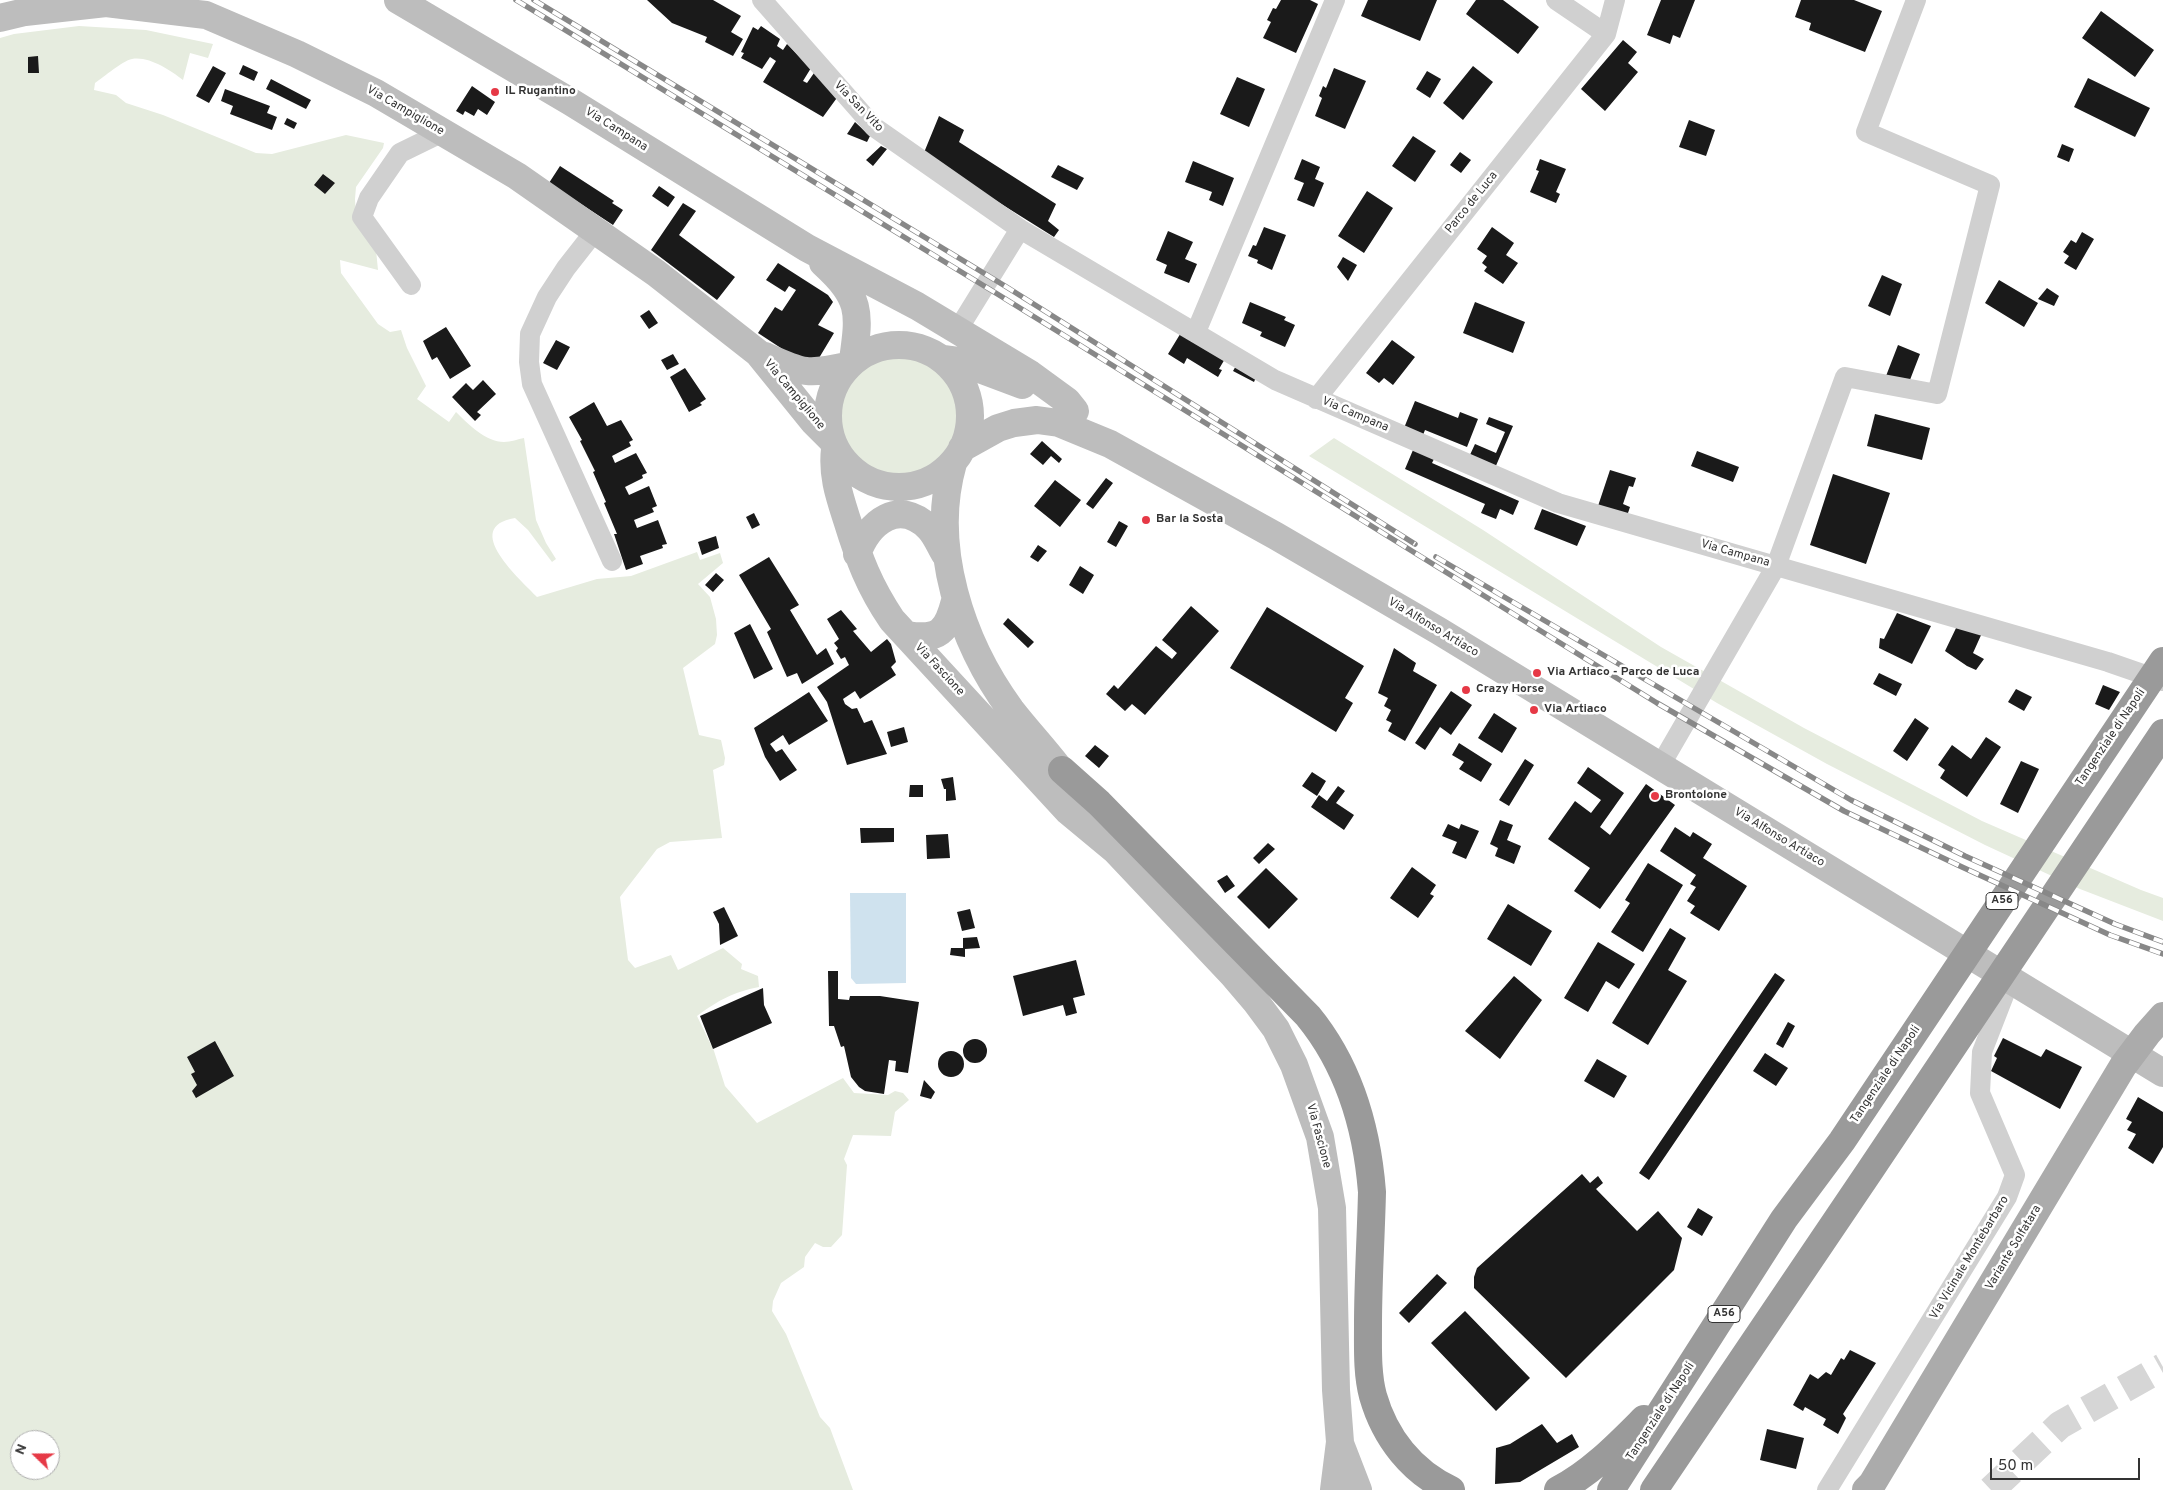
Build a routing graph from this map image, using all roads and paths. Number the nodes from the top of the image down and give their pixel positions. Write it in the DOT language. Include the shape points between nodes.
graph roads {
  1 [pos="398,0"];
  2 [pos="762,0"];
  3 [pos="1336,0"];
  4 [pos="1556,0"];
  5 [pos="1615,0"];
  6 [pos="1916,0"];
  7 [pos="0,18"];
  8 [pos="1606,34"];
  9 [pos="443,132"];
  10 [pos="1020,229"];
  11 [pos="595,231"];
  12 [pos="807,248"];
  13 [pos="411,285"];
  14 [pos="890,291"];
  15 [pos="957,331"];
  16 [pos="1196,332"];
  17 [pos="758,352"];
  18 [pos="939,357"];
  19 [pos="850,363"];
  20 [pos="1316,398"];
  21 [pos="1075,412"];
  22 [pos="833,443"];
  23 [pos="958,456"];
  24 [pos="1134,457"];
  25 [pos="858,554"];
  26 [pos="946,555"];
  27 [pos="612,561"];
  28 [pos="1776,566"];
  29 [pos="955,601"];
  30 [pos="907,636"];
  31 [pos="2163,661"];
  32 [pos="2163,681"];
  33 [pos="2163,732"];
  34 [pos="1660,766"];
  35 [pos="1062,770"];
  36 [pos="1115,850"];
  37 [pos="2010,980"];
  38 [pos="2163,1016"];
  39 [pos="2163,1073"];
  40 [pos="1678,1387"];
  41 [pos="1340,1442"];
  42 [pos="1870,1488"];
  43 [pos="1334,1490"];
  44 [pos="1358,1490"];
  45 [pos="1451,1490"];
  46 [pos="1558,1490"];
  47 [pos="1610,1490"];
  48 [pos="1654,1490"];
  49 [pos="1827,1490"];
  1 -- 12 [label="main road, Via Campana"];
  2 -- 10 [label="street, Via San Vito" via="874,127"];
  3 -- 16 [label="street"];
  4 -- 8 [label="street"];
  5 -- 8 [label="street, Parco de Luca"];
  6 -- 28 [label="street" via="1866,132 1990,185 1937,394 1845,377"];
  7 -- 9 [label="main road, Via Campiglione" via="106,3 206,15 359,84"];
  8 -- 20 [label="street, Parco de Luca"];
  9 -- 11 [label="main road, Via Campiglione" via="517,176"];
  9 -- 13 [label="street" via="400,153 368,198 362,217"];
  10 -- 15 [label="street"];
  10 -- 16 [label="street, Via San Vito"];
  11 -- 17 [label="main road, Via Campiglione" via="656,273"];
  11 -- 27 [label="street" via="547,297 530,334 529,362 532,384"];
  12 -- 14 [label="main road, Via Campana"];
  12 -- 19 [label="main road, Via Campana" via="837,277 852,295 857,308 858,324"];
  14 -- 15 [label="main road, Via Campana"];
  14 -- 18 [label="main road"];
  15 -- 21 [label="main road, Via Campana" via="1052,390 1068,401"];
  16 -- 20 [label="street, Via Campana" via="1275,380"];
  17 -- 19 [label="main road, Via Campiglione" via="806,372"];
  17 -- 22 [label="main road, Via Campiglione"];
  18 -- 19 [label="main road" via="920,347 885,345"];
  18 -- 21 [label="main road" via="1006,378"];
  18 -- 23 [label="main road" via="954,370 968,400 968,433"];
  19 -- 22 [label="main road" via="834,385 827,407"];
  20 -- 28 [label="street, Via Campana" via="1558,503"];
  21 -- 24 [label="main road"];
  22 -- 23 [label="main road" via="845,463 858,475 890,487 924,483 940,474"];
  22 -- 25 [label="main road, Via Fascione" via="835,481"];
  23 -- 24 [label="main road" via="998,428 1037,420 1059,423 1086,433"];
  23 -- 26 [label="main road, Via Fascione" via="946,485"];
  24 -- 34 [label="main road, Via Alfonso Artiaco" via="1439,631"];
  25 -- 26 [label="main road" via="870,528 894,515 908,515 930,528"];
  25 -- 30 [label="main road, Via Fascione" via="876,596"];
  26 -- 29 [label="main road, Via Fascione"];
  28 -- 32 [label="street, Via Campana" via="2108,662"];
  28 -- 34 [label="street"];
  29 -- 30 [label="main road" via="949,621 938,634"];
  29 -- 35 [label="main road, Via Fascione" via="996,688"];
  30 -- 36 [label="main road, Via Fascione" via="1068,811"];
  31 -- 40 [label="highway, Tangenziale di Napoli / A56" via="1842,1141 1784,1219"];
  33 -- 48 [label="highway"];
  34 -- 37 [label="main road, Via Alfonso Artiaco"];
  35 -- 36 [label="main road, Via Fascione"];
  35 -- 45 [label="highway" via="1117,820 1308,1016 1339,1063 1361,1121 1370,1170 1368,1336 1373,1396 1391,1437 1404,1456 1419,1471"];
  36 -- 41 [label="main road, Via Fascione" via="1256,1002 1276,1029 1310,1106 1320,1137 1332,1208"];
  37 -- 39 [label="main road, Via Alfonso Artiaco"];
  37 -- 49 [label="street, Via Vicinale Montebarbaro" via="1982,1052 1980,1094 2015,1174 2007,1197"];
  38 -- 42 [label="main road, Variante Solfatara" via="2123,1066"];
  40 -- 46 [label="highway" via="1602,1460"];
  40 -- 47 [label="highway, Tangenziale di Napoli / A56"];
  41 -- 43 [label="main road, Via Fascione"];
  41 -- 44 [label="main road"];
}
